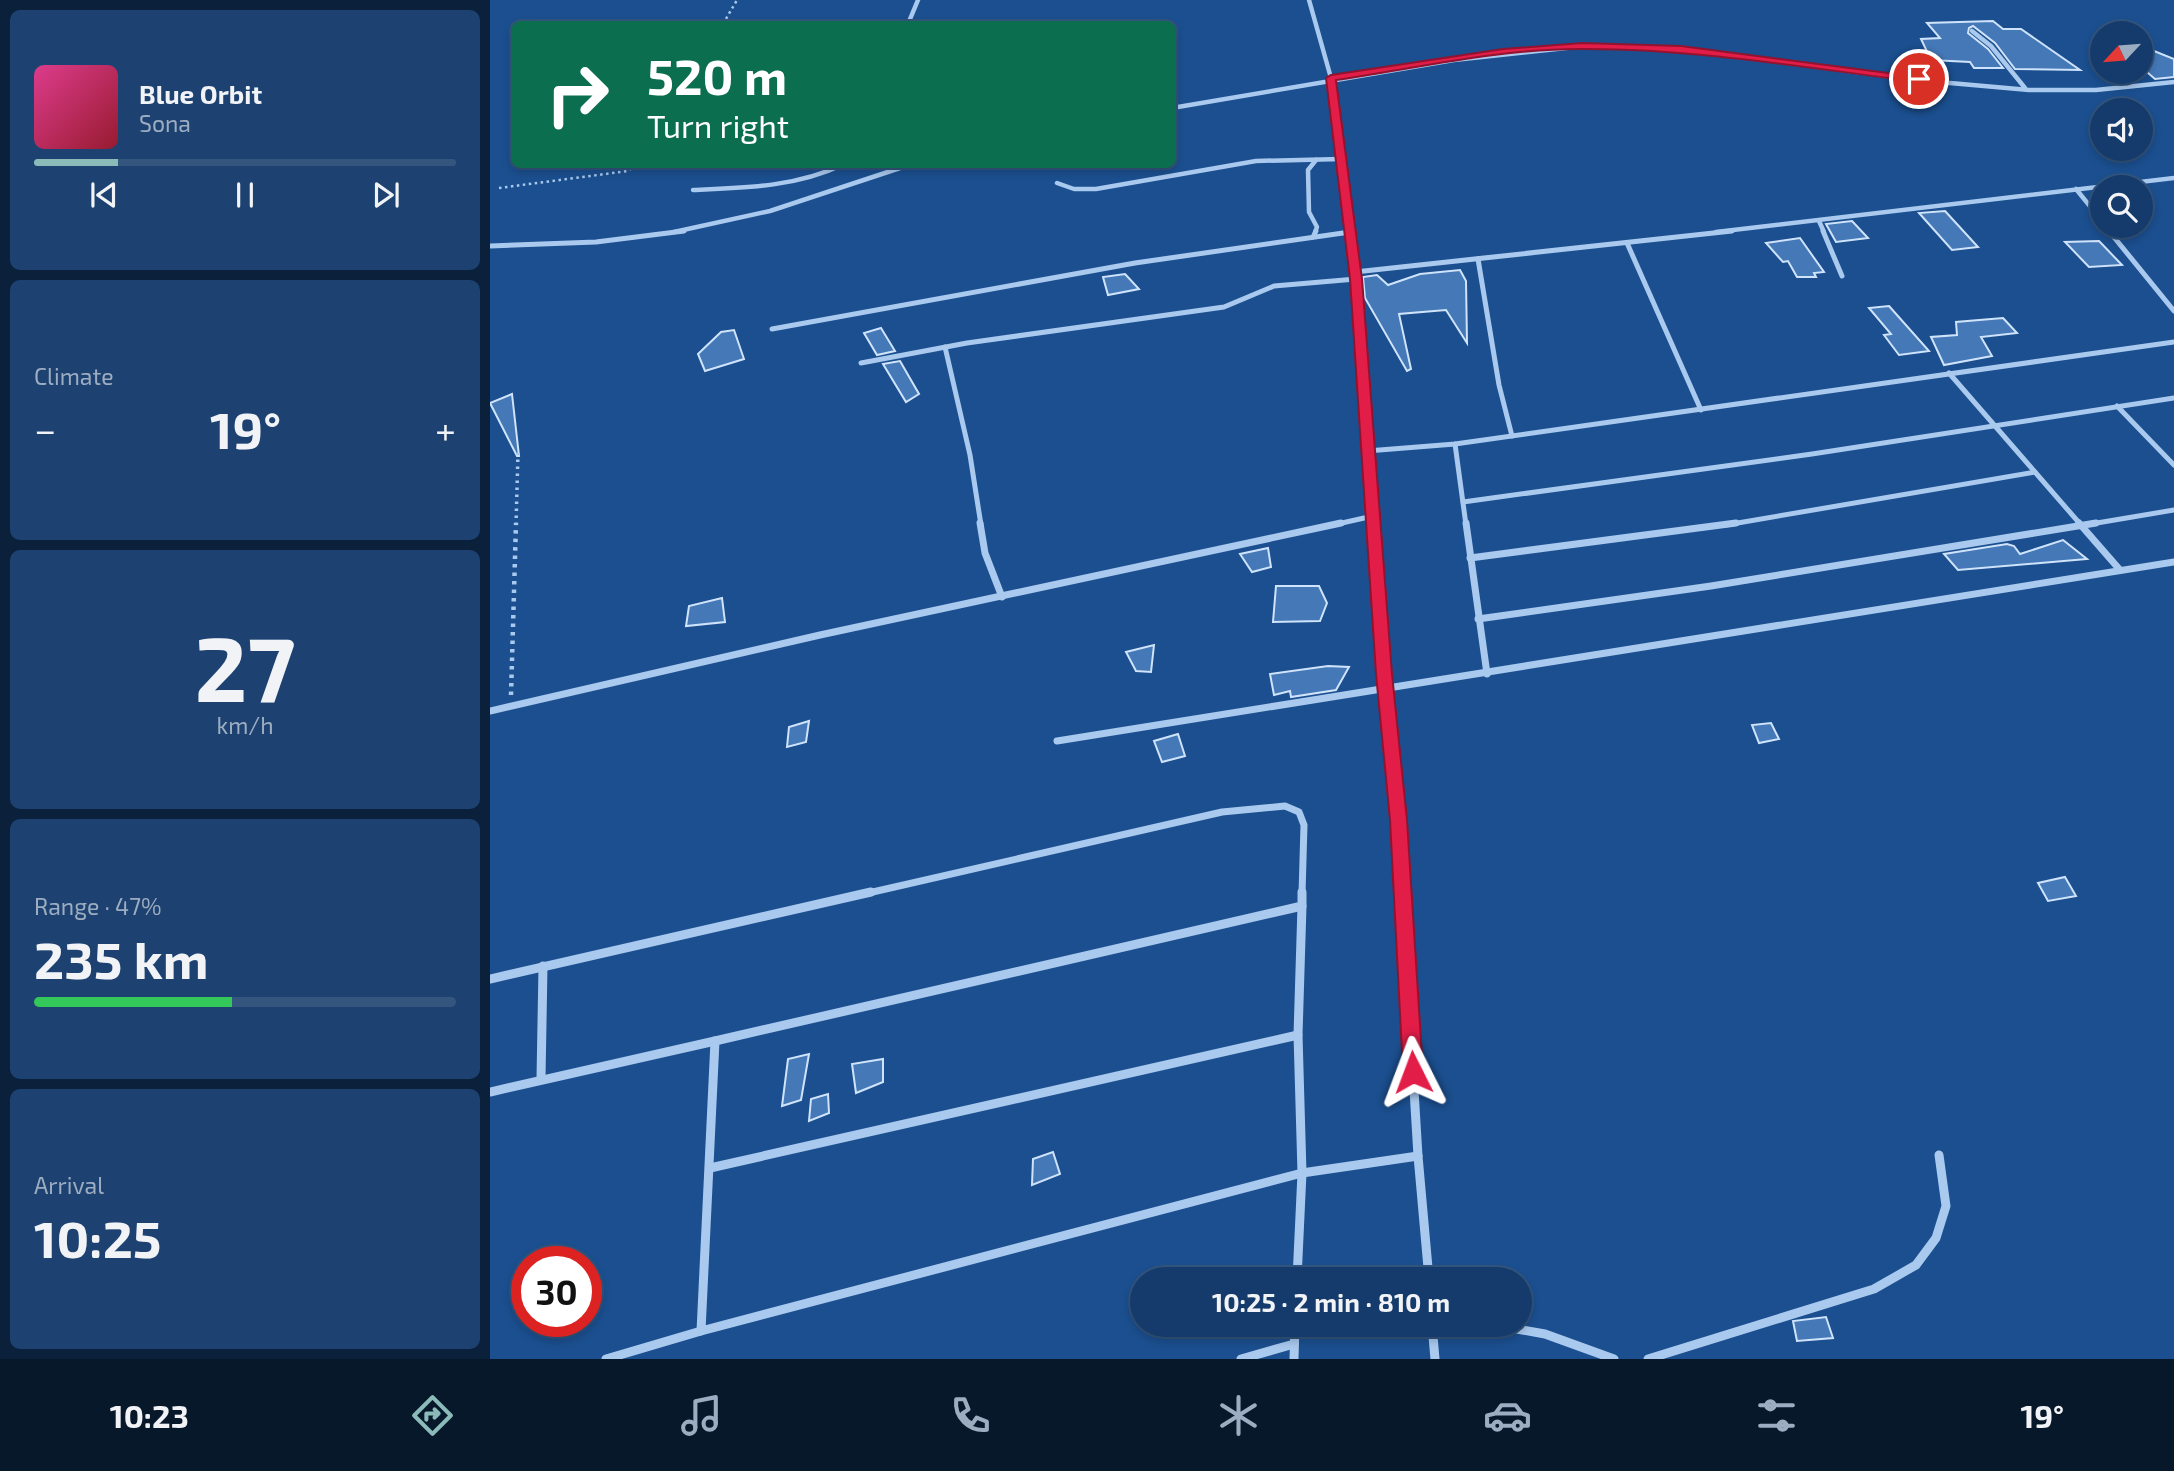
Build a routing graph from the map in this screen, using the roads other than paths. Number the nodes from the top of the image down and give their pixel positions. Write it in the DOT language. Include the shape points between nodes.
graph roads {
  1 [pos="918,0"];
  2 [pos="1309,0"];
  3 [pos="909,21"];
  4 [pos="1972,31"];
  5 [pos="1331,78"];
  6 [pos="2174,82"];
  7 [pos="2025,88"];
  8 [pos="1176,107"];
  9 [pos="1317,159"];
  10 [pos="1341,159"];
  11 [pos="834,168"];
  12 [pos="898,168"];
  13 [pos="2174,178"];
  14 [pos="1057,183"];
  15 [pos="2076,189"];
  16 [pos="693,190"];
  17 [pos="2090,206"];
  18 [pos="1819,221"];
  19 [pos="1350,232"];
  20 [pos="1313,237"];
  21 [pos="2115,238"];
  22 [pos="1627,243"];
  23 [pos="490,246"];
  24 [pos="1478,259"];
  25 [pos="1355,276"];
  26 [pos="1842,276"];
  27 [pos="2174,311"];
  28 [pos="772,329"];
  29 [pos="2174,342"];
  30 [pos="945,347"];
  31 [pos="861,363"];
  32 [pos="1949,373"];
  33 [pos="2174,398"];
  34 [pos="2116,406"];
  35 [pos="1701,410"];
  36 [pos="1993,425"];
  37 [pos="1512,436"];
  38 [pos="1455,444"];
  39 [pos="1367,451"];
  40 [pos="2174,451"];
  41 [pos="2162,453"];
  42 [pos="2174,465"];
  43 [pos="2035,472"];
  44 [pos="1463,502"];
  45 [pos="2174,510"];
  46 [pos="1373,516"];
  47 [pos="2084,525"];
  48 [pos="1470,558"];
  49 [pos="2174,562"];
  50 [pos="2120,570"];
  51 [pos="1002,597"];
  52 [pos="1478,619"];
  53 [pos="1487,674"];
  54 [pos="1386,688"];
  55 [pos="490,711"];
  56 [pos="1057,741"];
  57 [pos="1303,906"];
  58 [pos="543,966"];
  59 [pos="490,979"];
  60 [pos="1298,1035"];
  61 [pos="715,1041"];
  62 [pos="541,1079"];
  63 [pos="490,1092"];
  64 [pos="1418,1156"];
  65 [pos="1939,1156"];
  66 [pos="710,1168"];
  67 [pos="1302,1173"];
  68 [pos="1298,1267"];
  69 [pos="1428,1267"];
  70 [pos="701,1331"];
  71 [pos="1532,1332"];
  72 [pos="1294,1337"];
  73 [pos="1433,1337"];
  74 [pos="1294,1344"];
  75 [pos="607,1359"];
  76 [pos="1241,1359"];
  77 [pos="1294,1359"];
  78 [pos="1435,1359"];
  79 [pos="1614,1359"];
  80 [pos="1648,1359"];
  1 -- 3 [label="street"];
  2 -- 5 [label="street"];
  4 -- 7 [label="street" via="1991,46"];
  5 -- 7 [label="street" via="1503,52 1635,46"];
  5 -- 8 [label="street"];
  5 -- 10 [label="street"];
  6 -- 7 [label="street" via="2096,90"];
  9 -- 10 [label="street"];
  9 -- 14 [label="street" via="1256,161 1097,189"];
  9 -- 20 [label="street" via="1308,170 1309,212 1317,227"];
  10 -- 19 [label="street"];
  11 -- 16 [label="street" via="757,187"];
  12 -- 23 [label="street" via="770,211 644,238 588,245"];
  13 -- 15 [label="street"];
  15 -- 17 [label="street"];
  15 -- 18 [label="street"];
  18 -- 22 [label="street"];
  18 -- 26 [label="street"];
  19 -- 20 [label="street"];
  19 -- 25 [label="street"];
  20 -- 28 [label="street" via="1123,265"];
  21 -- 27 [label="street"];
  22 -- 24 [label="street"];
  22 -- 35 [label="street"];
  24 -- 25 [label="street"];
  24 -- 37 [label="street"];
  25 -- 30 [label="street" via="1274,286 1224,307"];
  25 -- 39 [label="street"];
  29 -- 32 [label="street"];
  30 -- 31 [label="street"];
  30 -- 51 [label="street" via="970,455 985,553"];
  32 -- 35 [label="street"];
  32 -- 36 [label="street"];
  33 -- 34 [label="street"];
  34 -- 36 [label="street"];
  34 -- 41 [label="street"];
  35 -- 37 [label="street"];
  36 -- 43 [label="street"];
  36 -- 44 [label="street"];
  37 -- 38 [label="street"];
  38 -- 39 [label="street"];
  38 -- 44 [label="street"];
  39 -- 46 [label="street"];
  40 -- 41 [label="street"];
  41 -- 42 [label="street"];
  43 -- 47 [label="street"];
  43 -- 48 [label="street" via="1718,526"];
  44 -- 48 [label="street"];
  45 -- 47 [label="street"];
  46 -- 51 [label="street"];
  46 -- 54 [label="street"];
  47 -- 50 [label="street"];
  47 -- 52 [label="street"];
  48 -- 52 [label="street"];
  49 -- 50 [label="street"];
  50 -- 53 [label="street"];
  51 -- 55 [label="street" via="895,617"];
  52 -- 53 [label="street"];
  53 -- 54 [label="street"];
  54 -- 56 [label="street"];
  54 -- 64 [label="street"];
  57 -- 58 [label="street" via="1304,825 1299,813 1285,806 1222,812"];
  57 -- 60 [label="street"];
  57 -- 61 [label="street"];
  58 -- 59 [label="street"];
  58 -- 62 [label="street"];
  60 -- 66 [label="street"];
  60 -- 67 [label="street"];
  61 -- 62 [label="street"];
  61 -- 66 [label="street"];
  62 -- 63 [label="street"];
  64 -- 67 [label="street"];
  64 -- 69 [label="street"];
  65 -- 80 [label="street" via="1946,1206 1936,1238 1916,1265 1874,1289"];
  66 -- 70 [label="street"];
  67 -- 68 [label="street"];
  67 -- 70 [label="street"];
  70 -- 75 [label="street"];
  71 -- 79 [label="street"];
  72 -- 74 [label="street"];
  73 -- 78 [label="street"];
  74 -- 76 [label="street"];
  74 -- 77 [label="street"];
}
